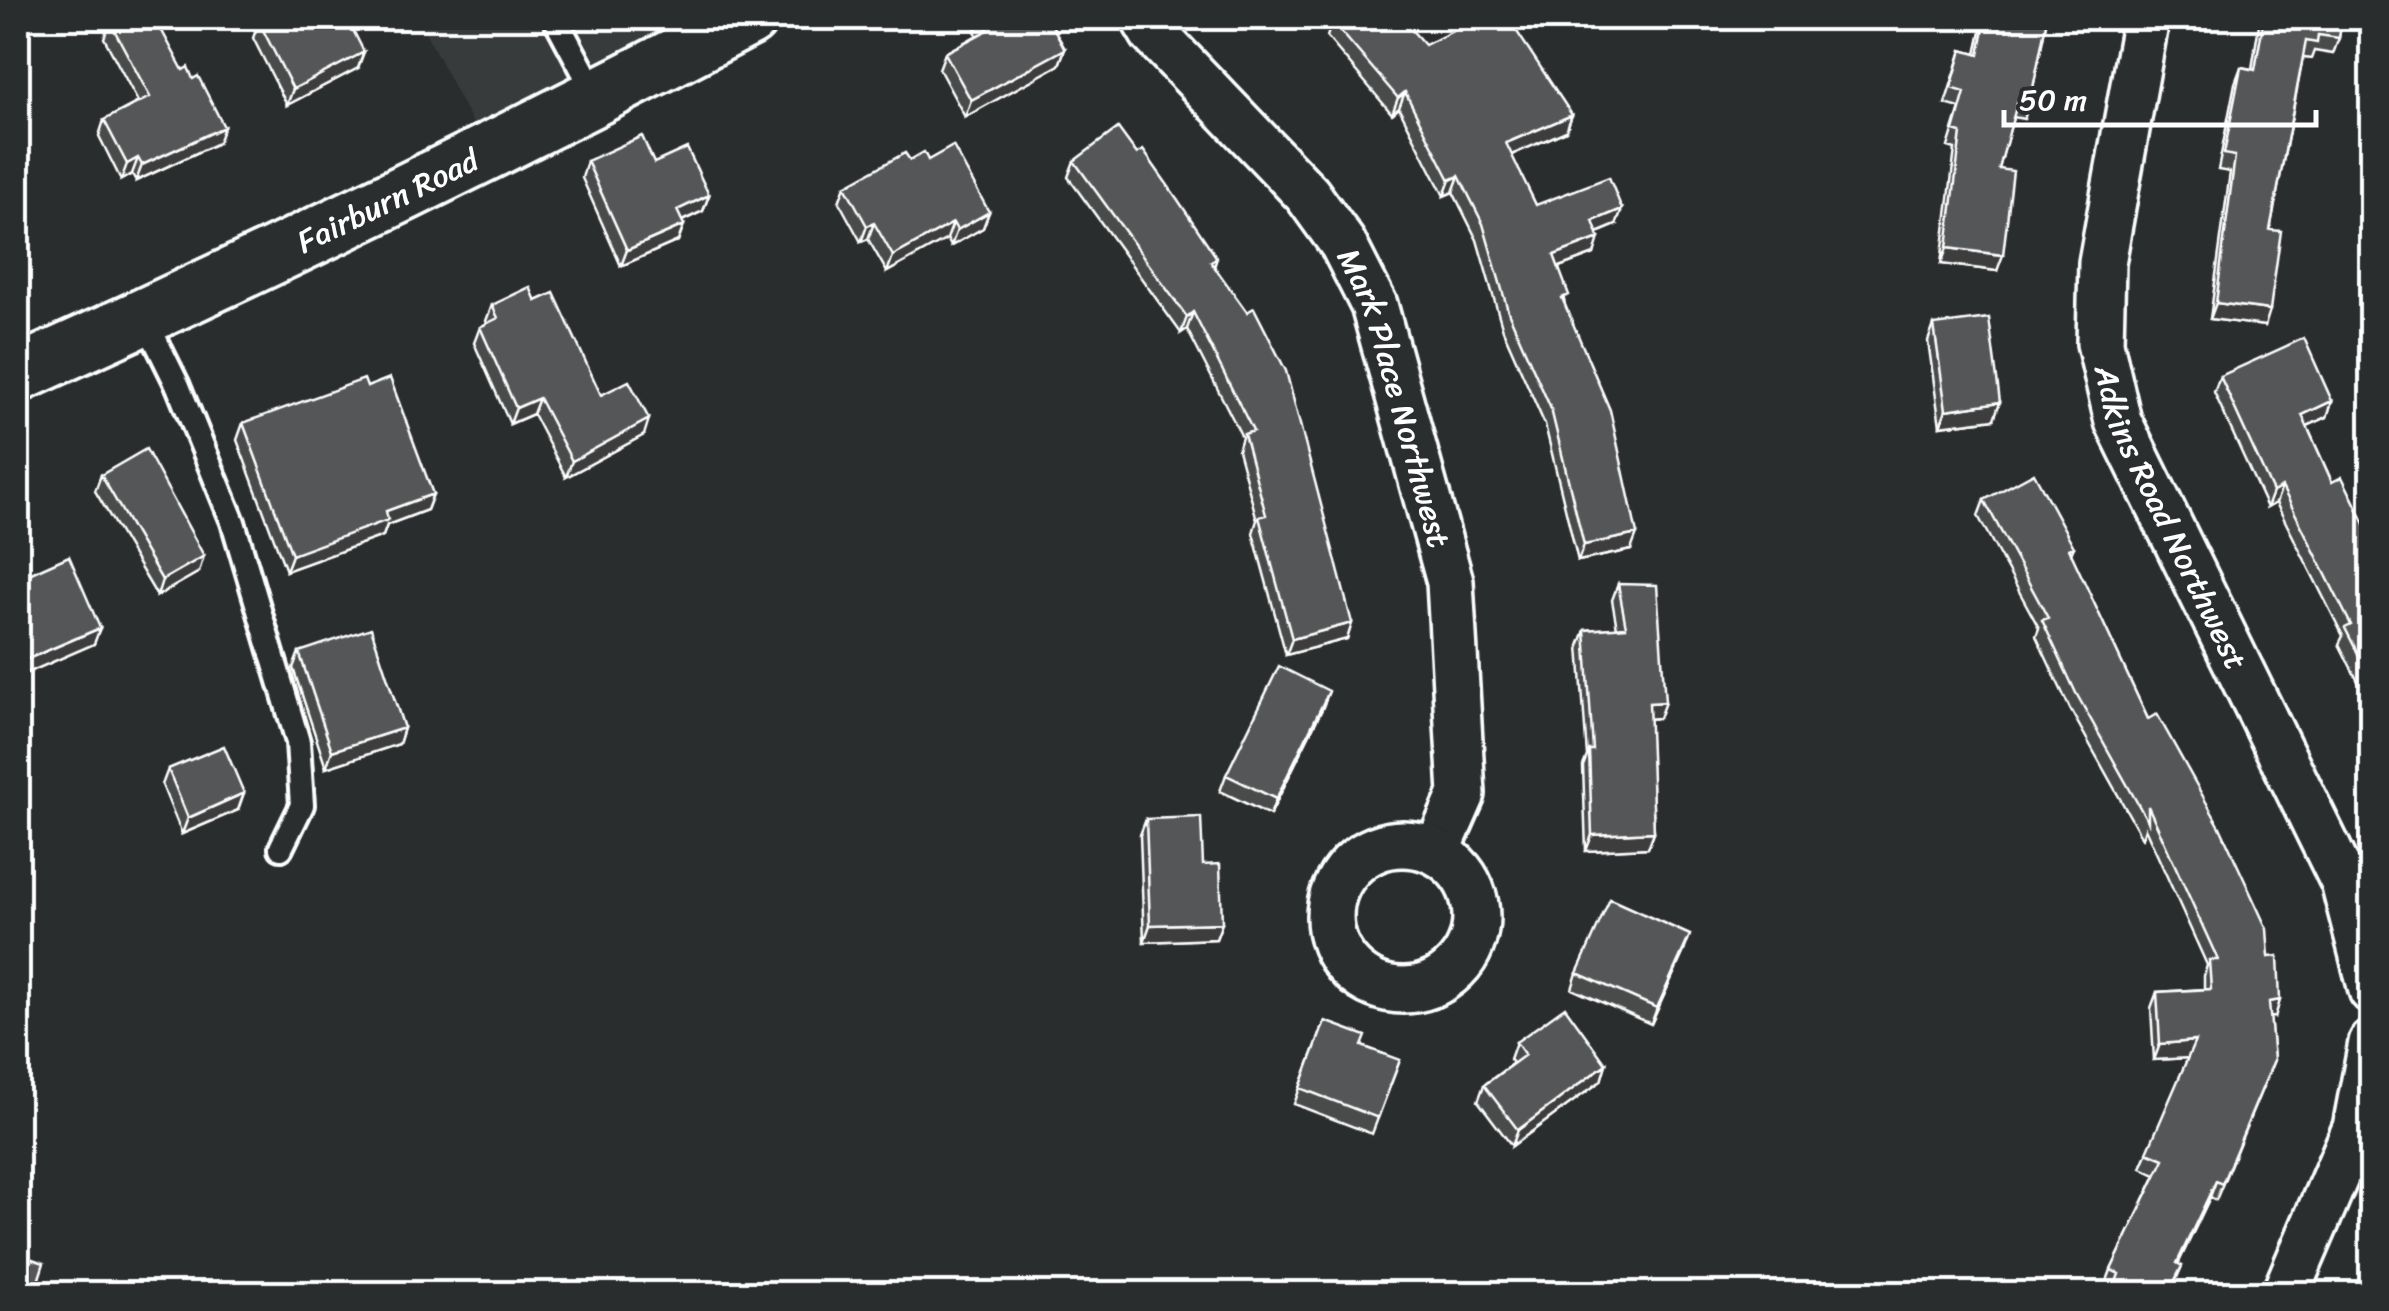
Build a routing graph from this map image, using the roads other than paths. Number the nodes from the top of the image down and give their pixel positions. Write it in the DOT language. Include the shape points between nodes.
graph roads {
  1 [pos="555,18"];
  2 [pos="750,18"];
  3 [pos="1144,18"];
  4 [pos="2146,18"];
  5 [pos="598,97"];
  6 [pos="144,317"];
  7 [pos="18,374"];
  8 [pos="281,848"];
  9 [pos="1437,851"];
  10 [pos="2372,990"];
  11 [pos="2372,1043"];
  12 [pos="2286,1294"];
  1 -- 5 [label="lane"];
  2 -- 5 [label="street, Fairburn Road"];
  3 -- 9 [label="street, Mark Place Northwest" via="1308,194 1374,305 1450,582 1462,794"];
  4 -- 10 [label="street, Adkins Road Northwest" via="2102,263 2100,343 2118,421 2344,882"];
  5 -- 6 [label="street, Fairburn Road"];
  6 -- 7 [label="street, Fairburn Road"];
  6 -- 8 [label="lane" via="233,522 298,742 302,806"];
  11 -- 12 [label="street" via="2356,1128"];
}
